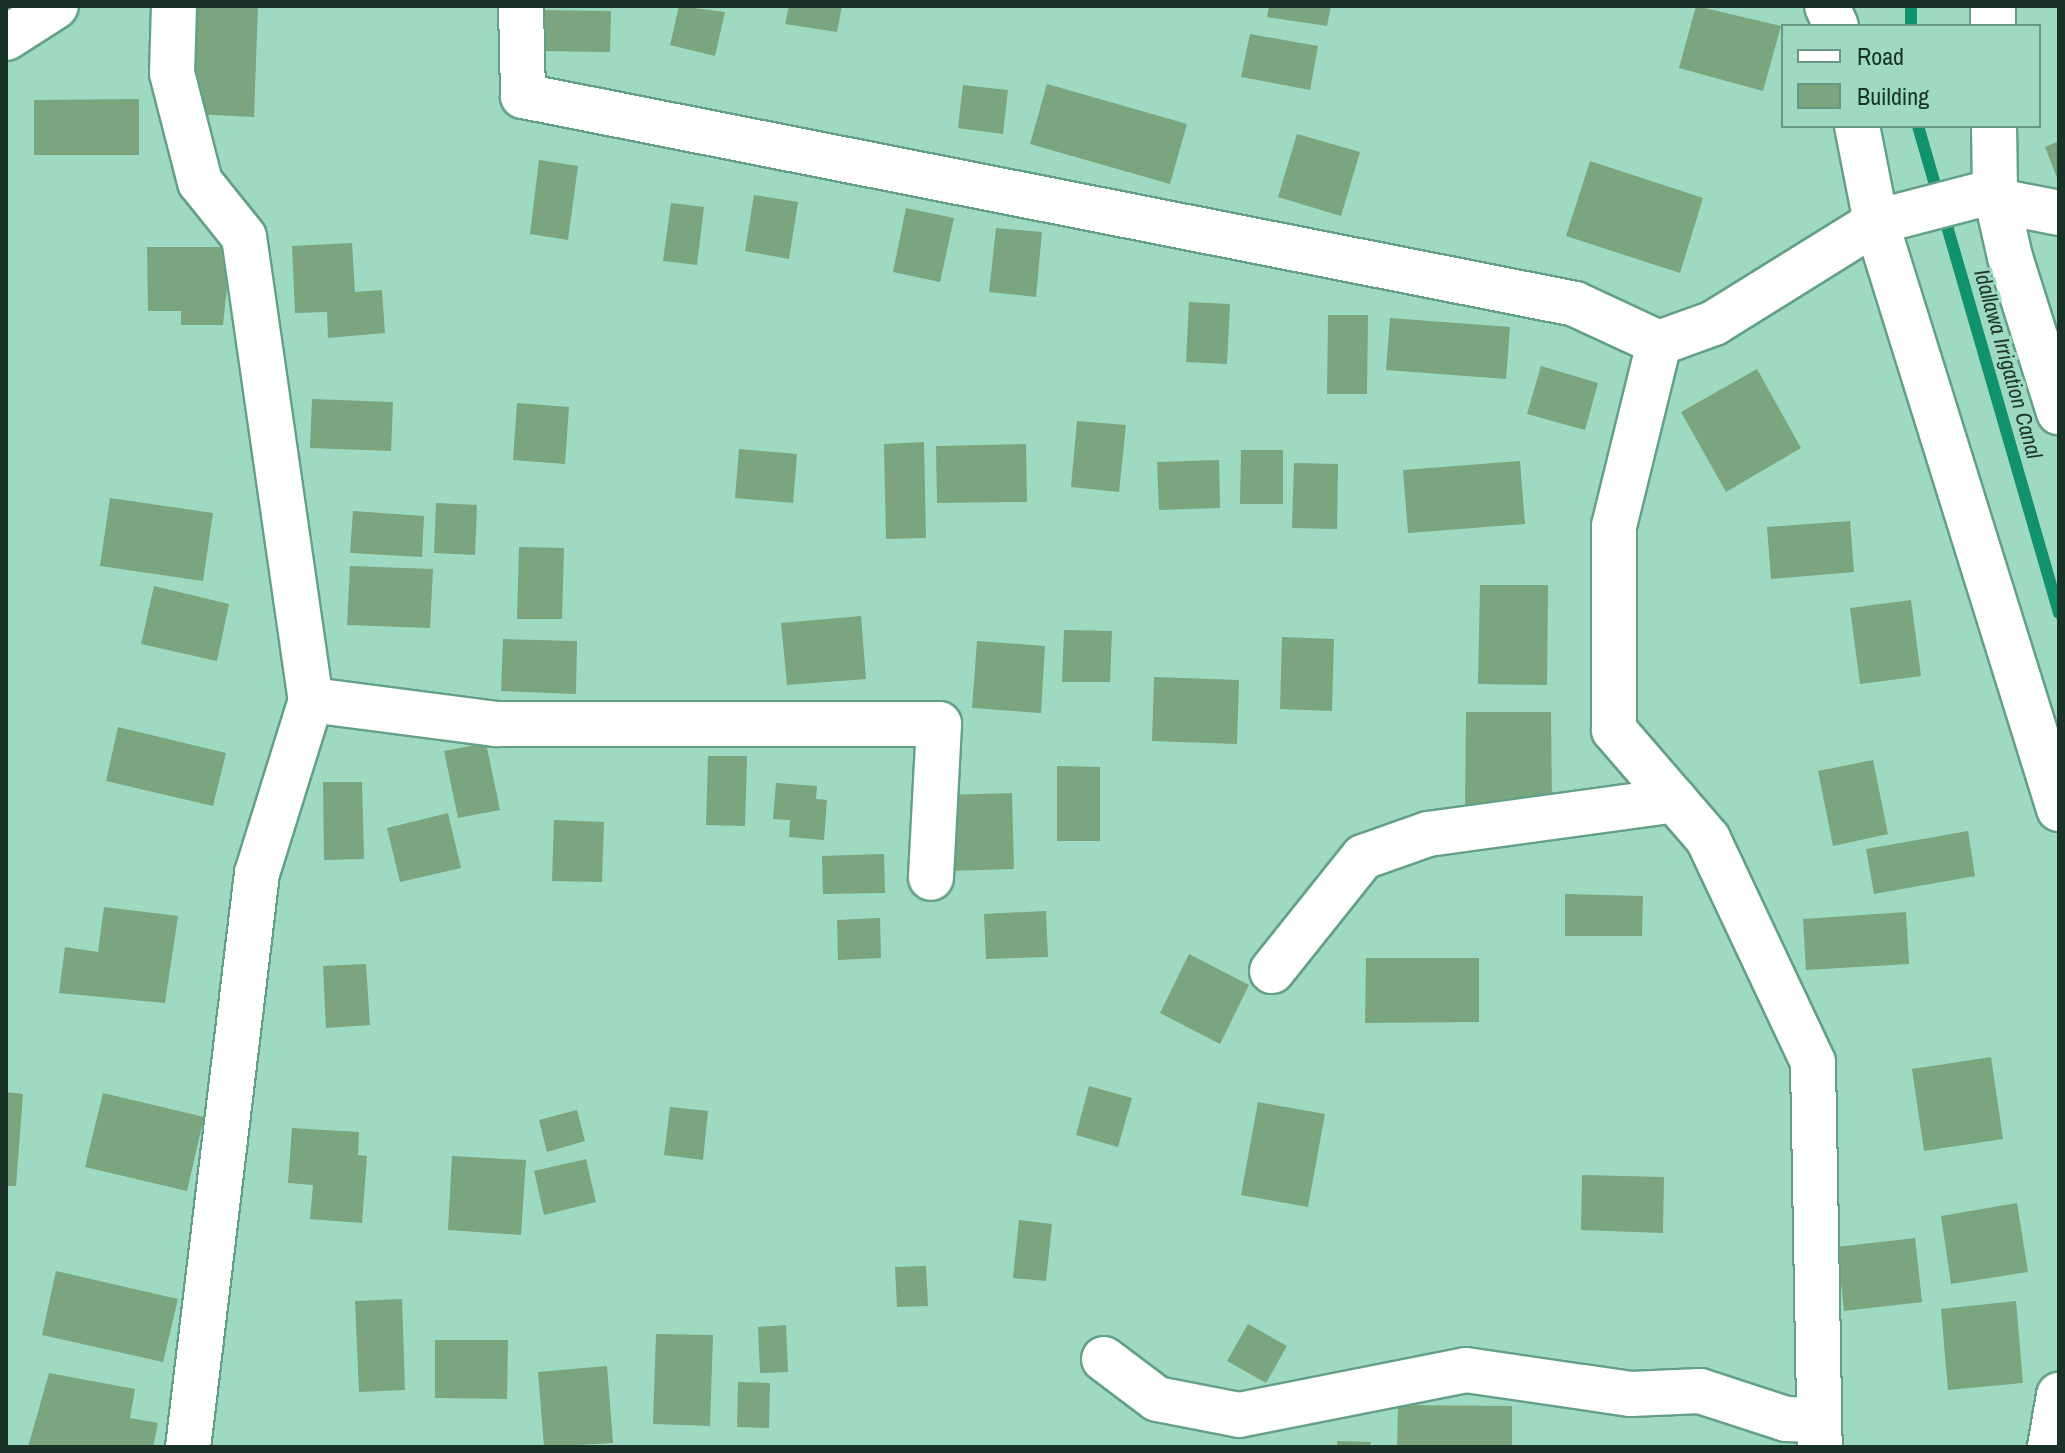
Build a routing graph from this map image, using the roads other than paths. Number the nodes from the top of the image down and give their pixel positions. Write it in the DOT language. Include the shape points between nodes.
graph roads {
  1 [pos="56,6"];
  2 [pos="174,6"];
  3 [pos="521,6"];
  4 [pos="6,38"];
  5 [pos="1858,128"];
  6 [pos="1994,128"];
  7 [pos="1985,197"];
  8 [pos="2059,213"];
  9 [pos="1894,217"];
  10 [pos="1659,343"];
  11 [pos="2059,412"];
  12 [pos="311,700"];
  13 [pos="1675,800"];
  14 [pos="2059,809"];
  15 [pos="931,878"];
  16 [pos="1272,971"];
  17 [pos="1104,1359"];
  18 [pos="2059,1395"];
  19 [pos="1819,1434"];
  20 [pos="188,1447"];
  21 [pos="2050,1447"];
  1 -- 4 [label="street"];
  2 -- 12 [label="street" via="172,73 200,182 244,237"];
  3 -- 10 [label="street" via="523,96 1575,304"];
  5 -- 9 [label="street"];
  6 -- 7 [label="street"];
  7 -- 8 [label="street"];
  7 -- 9 [label="street"];
  7 -- 11 [label="street"];
  9 -- 10 [label="street" via="1714,323"];
  9 -- 14 [label="street"];
  10 -- 13 [label="street" via="1614,526 1614,730"];
  12 -- 15 [label="street" via="496,724 939,724"];
  12 -- 20 [label="street" via="257,873"];
  13 -- 16 [label="street" via="1441,831 1363,857"];
  13 -- 19 [label="street" via="1708,839 1813,1062"];
  17 -- 19 [label="street" via="1157,1399 1239,1415 1466,1370 1631,1394 1700,1391"];
  18 -- 21 [label="street"];
}
